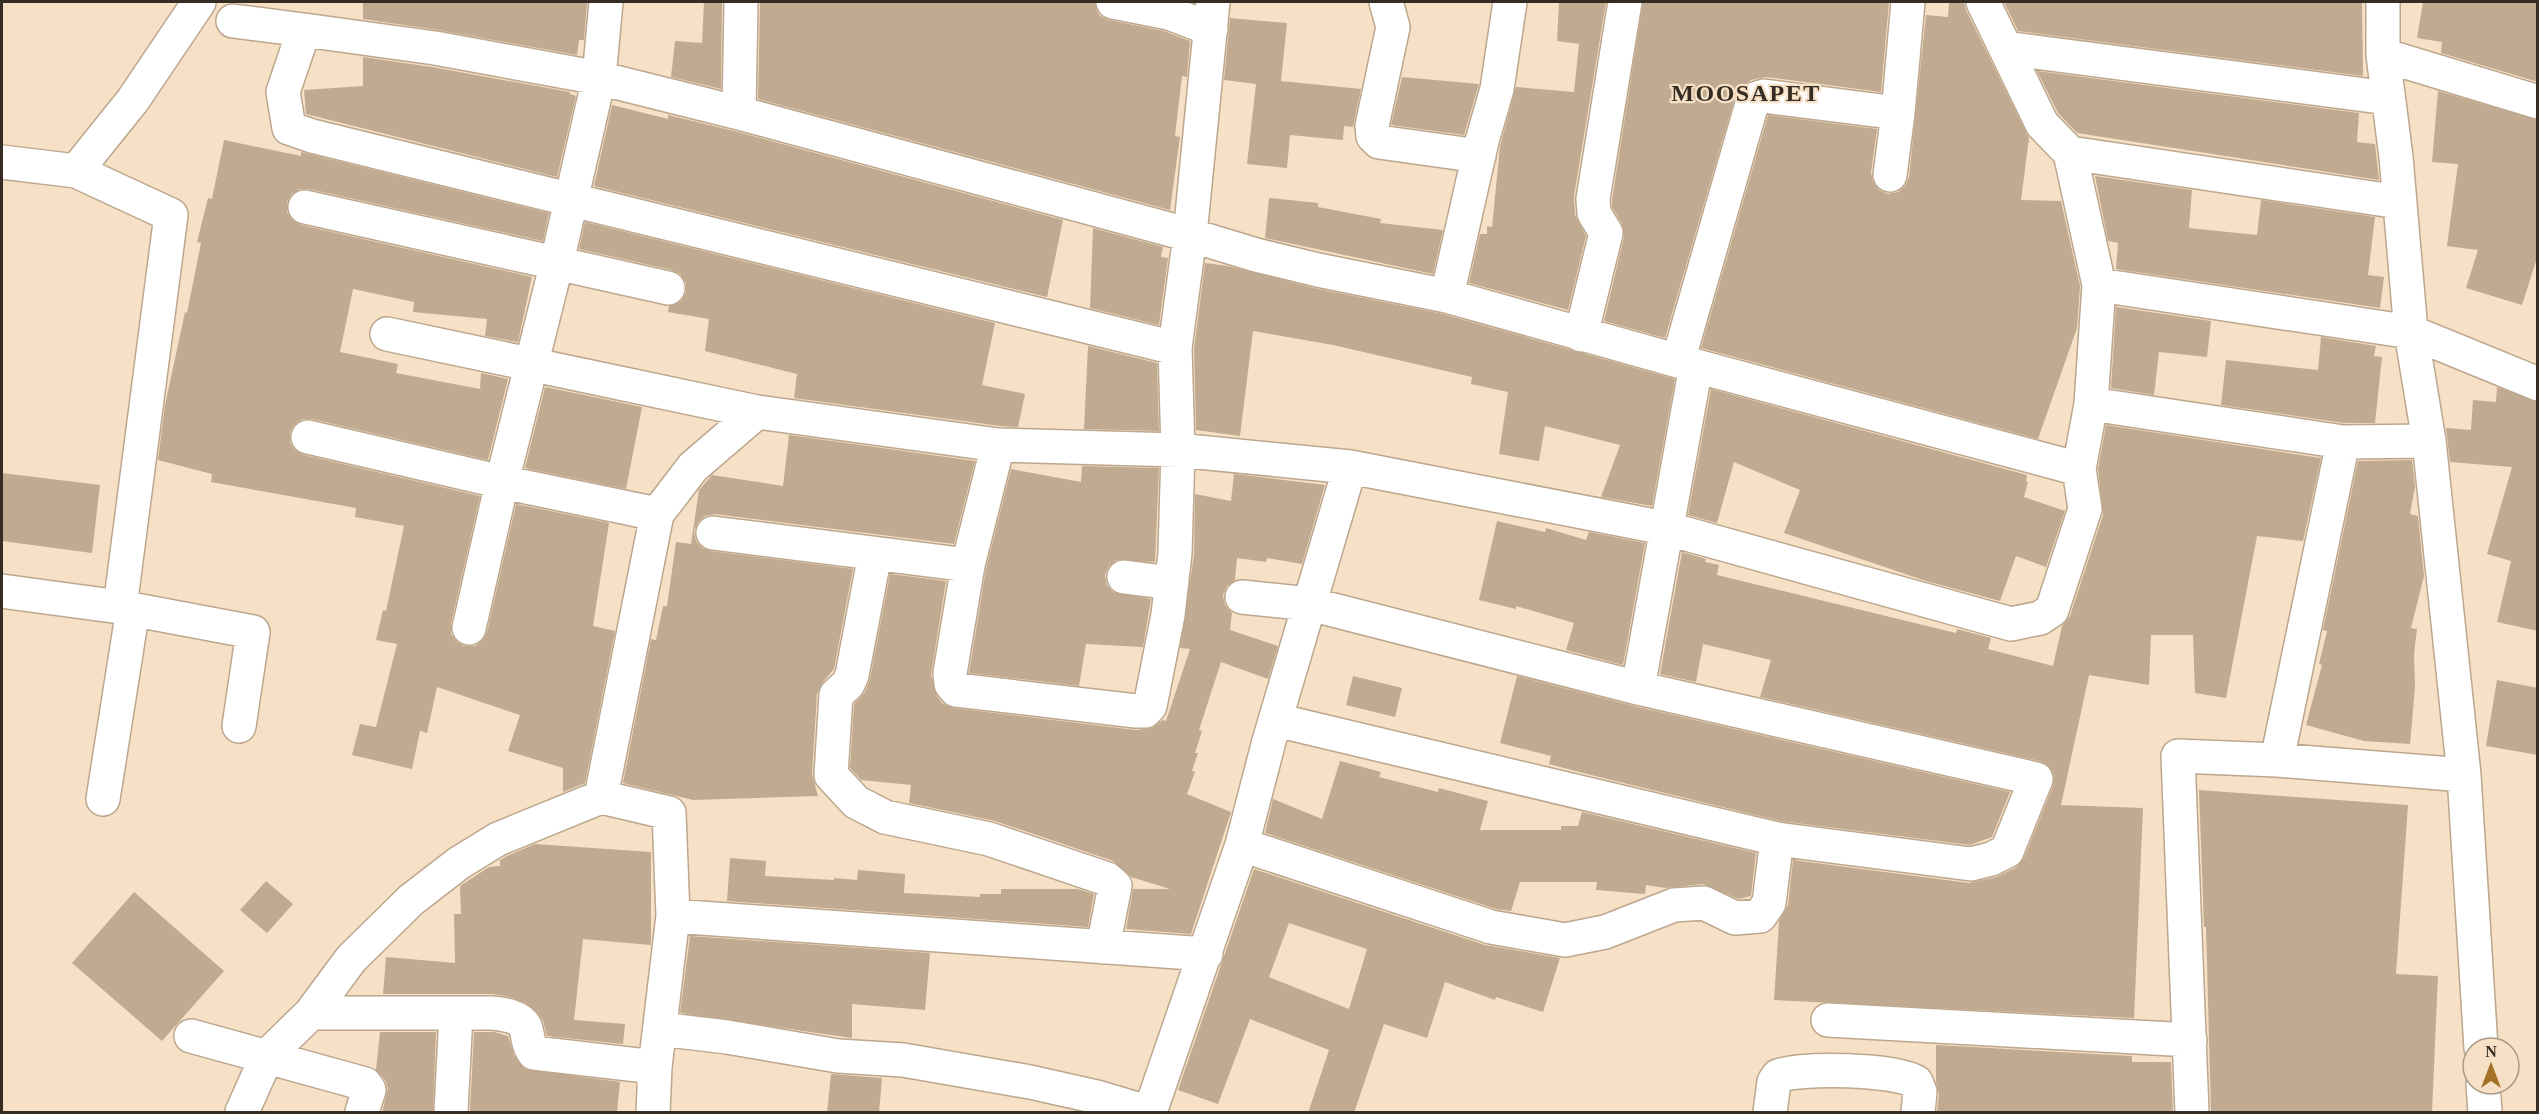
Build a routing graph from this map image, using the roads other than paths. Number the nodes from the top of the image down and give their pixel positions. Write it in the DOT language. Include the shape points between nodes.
graph roads {
  1 [pos="606,2"];
  2 [pos="741,2"];
  3 [pos="1113,2"];
  4 [pos="1386,2"];
  5 [pos="1510,2"];
  6 [pos="1625,2"];
  7 [pos="1908,2"];
  8 [pos="1983,2"];
  9 [pos="2383,2"];
  10 [pos="211,14"];
  11 [pos="1212,15"];
  12 [pos="304,30"];
  13 [pos="2005,48"];
  14 [pos="2383,55"];
  15 [pos="599,78"];
  16 [pos="2388,98"];
  17 [pos="2538,102"];
  18 [pos="739,113"];
  19 [pos="1898,113"];
  20 [pos="2070,153"];
  21 [pos="1479,156"];
  22 [pos="2,162"];
  23 [pos="76,171"];
  24 [pos="1890,175"];
  25 [pos="572,201"];
  26 [pos="2399,202"];
  27 [pos="305,207"];
  28 [pos="1190,235"];
  29 [pos="557,262"];
  30 [pos="2099,285"];
  31 [pos="668,288"];
  32 [pos="1447,296"];
  33 [pos="2411,332"];
  34 [pos="387,334"];
  35 [pos="1581,335"];
  36 [pos="1175,348"];
  37 [pos="531,364"];
  38 [pos="1687,364"];
  39 [pos="2537,380"];
  40 [pos="2091,404"];
  41 [pos="757,412"];
  42 [pos="308,437"];
  43 [pos="2428,441"];
  44 [pos="2343,442"];
  45 [pos="998,445"];
  46 [pos="1178,450"];
  47 [pos="1350,467"];
  48 [pos="2079,469"];
  49 [pos="502,482"];
  50 [pos="657,514"];
  51 [pos="1665,528"];
  52 [pos="713,532"];
  53 [pos="875,554"];
  54 [pos="968,565"];
  55 [pos="1124,577"];
  56 [pos="1172,583"];
  57 [pos="2,591"];
  58 [pos="1242,597"];
  59 [pos="1310,604"];
  60 [pos="126,608"];
  61 [pos="469,628"];
  62 [pos="1638,688"];
  63 [pos="1276,720"];
  64 [pos="239,726"];
  65 [pos="2277,760"];
  66 [pos="2464,775"];
  67 [pos="601,797"];
  68 [pos="103,799"];
  69 [pos="1777,839"];
  70 [pos="1242,844"];
  71 [pos="673,916"];
  72 [pos="1103,947"];
  73 [pos="1206,954"];
  74 [pos="310,1013"];
  75 [pos="456,1014"];
  76 [pos="660,1029"];
  77 [pos="191,1036"];
  78 [pos="2480,1036"];
  79 [pos="2190,1040"];
  80 [pos="267,1056"];
  81 [pos="655,1067"];
  82 [pos="1852,1071"];
  83 [pos="2484,1096"];
  84 [pos="242,1113"];
  85 [pos="362,1113"];
  86 [pos="451,1113"];
  87 [pos="653,1113"];
  88 [pos="1148,1113"];
  89 [pos="1770,1113"];
  90 [pos="1918,1113"];
  91 [pos="2192,1113"];
  92 [pos="2485,1113"];
  1 -- 15 [label="street"];
  2 -- 18 [label="street"];
  3 -- 11 [label="street" via="1169,13"];
  4 -- 21 [label="street" via="1393,27 1373,136 1380,142"];
  5 -- 21 [label="street" via="1497,89"];
  6 -- 35 [label="street" via="1593,198 1594,213 1606,233"];
  7 -- 19 [label="street"];
  8 -- 13 [label="street"];
  9 -- 14 [label="street"];
  10 -- 12 [label="street"];
  10 -- 23 [label="street" via="133,100"];
  11 -- 28 [label="street"];
  12 -- 15 [label="street" via="435,48"];
  12 -- 25 [label="street" via="283,92 290,128"];
  13 -- 16 [label="street"];
  13 -- 20 [label="street" via="2042,124"];
  14 -- 16 [label="street"];
  14 -- 17 [label="street"];
  15 -- 18 [label="street"];
  15 -- 25 [label="street"];
  16 -- 26 [label="street"];
  18 -- 28 [label="street"];
  19 -- 24 [label="street"];
  19 -- 38 [label="street" via="1757,98 1747,122"];
  20 -- 26 [label="street"];
  20 -- 30 [label="street"];
  21 -- 32 [label="street"];
  22 -- 23 [label="street"];
  23 -- 60 [label="street" via="171,215"];
  25 -- 29 [label="street"];
  25 -- 36 [label="street"];
  26 -- 33 [label="street"];
  27 -- 29 [label="street"];
  28 -- 32 [label="street" via="1308,267"];
  28 -- 36 [label="street"];
  29 -- 31 [label="street"];
  29 -- 37 [label="street"];
  30 -- 33 [label="street"];
  30 -- 40 [label="street"];
  32 -- 35 [label="street"];
  33 -- 39 [label="street"];
  33 -- 43 [label="street"];
  34 -- 37 [label="street"];
  35 -- 38 [label="street"];
  36 -- 46 [label="street"];
  37 -- 41 [label="street"];
  37 -- 49 [label="street"];
  38 -- 48 [label="street"];
  38 -- 51 [label="street"];
  40 -- 44 [label="street"];
  40 -- 48 [label="street"];
  41 -- 45 [label="street"];
  41 -- 50 [label="street" via="693,467"];
  42 -- 49 [label="street"];
  43 -- 44 [label="street"];
  43 -- 66 [label="street"];
  44 -- 65 [label="street"];
  45 -- 46 [label="street"];
  45 -- 54 [label="street"];
  46 -- 47 [label="street"];
  46 -- 56 [label="street"];
  47 -- 51 [label="street"];
  47 -- 59 [label="street"];
  48 -- 51 [label="street" via="2085,509 2052,610 2040,618 2011,624"];
  49 -- 50 [label="street"];
  49 -- 61 [label="street"];
  50 -- 67 [label="street"];
  51 -- 62 [label="street"];
  52 -- 53 [label="street"];
  53 -- 54 [label="street"];
  53 -- 72 [label="street" via="852,675 836,695 831,775 856,802 885,817 990,839 1107,879 1115,886"];
  54 -- 56 [label="street" via="951,660 951,684 956,690 1136,711 1145,711 1150,706"];
  55 -- 56 [label="street"];
  57 -- 60 [label="street"];
  58 -- 59 [label="street"];
  59 -- 62 [label="street"];
  59 -- 63 [label="street"];
  60 -- 64 [label="street" via="253,632"];
  60 -- 68 [label="street"];
  62 -- 69 [label="street" via="2036,779 2007,851 1971,864"];
  63 -- 69 [label="street"];
  63 -- 70 [label="street"];
  65 -- 66 [label="street"];
  65 -- 79 [label="street" via="2178,756"];
  66 -- 78 [label="street"];
  67 -- 71 [label="street" via="669,813"];
  67 -- 74 [label="street" via="498,839 459,863 411,900 351,959"];
  69 -- 70 [label="street" via="1769,903 1760,916 1735,918 1704,903 1674,905 1605,932 1565,940 1491,927"];
  70 -- 73 [label="street"];
  71 -- 72 [label="street"];
  71 -- 76 [label="street"];
  72 -- 73 [label="street"];
  73 -- 88 [label="street"];
  74 -- 75 [label="street"];
  74 -- 80 [label="street"];
  75 -- 81 [label="street" via="492,1012 514,1018 526,1028 528,1046 534,1053"];
  75 -- 86 [label="street"];
  76 -- 81 [label="street"];
  76 -- 88 [label="street" via="838,1056 914,1062 1030,1082"];
  77 -- 80 [label="street"];
  79 -- 82 [label="street" via="1843,1021"];
  79 -- 91 [label="street"];
  80 -- 84 [label="street"];
  80 -- 85 [label="street" via="365,1084 369,1090"];
  81 -- 87 [label="street"];
  82 -- 89 [label="street" via="1789,1072 1778,1076"];
  82 -- 90 [label="street" via="1906,1076 1916,1082 1920,1092"];
  83 -- 92 [label="street"];
}
